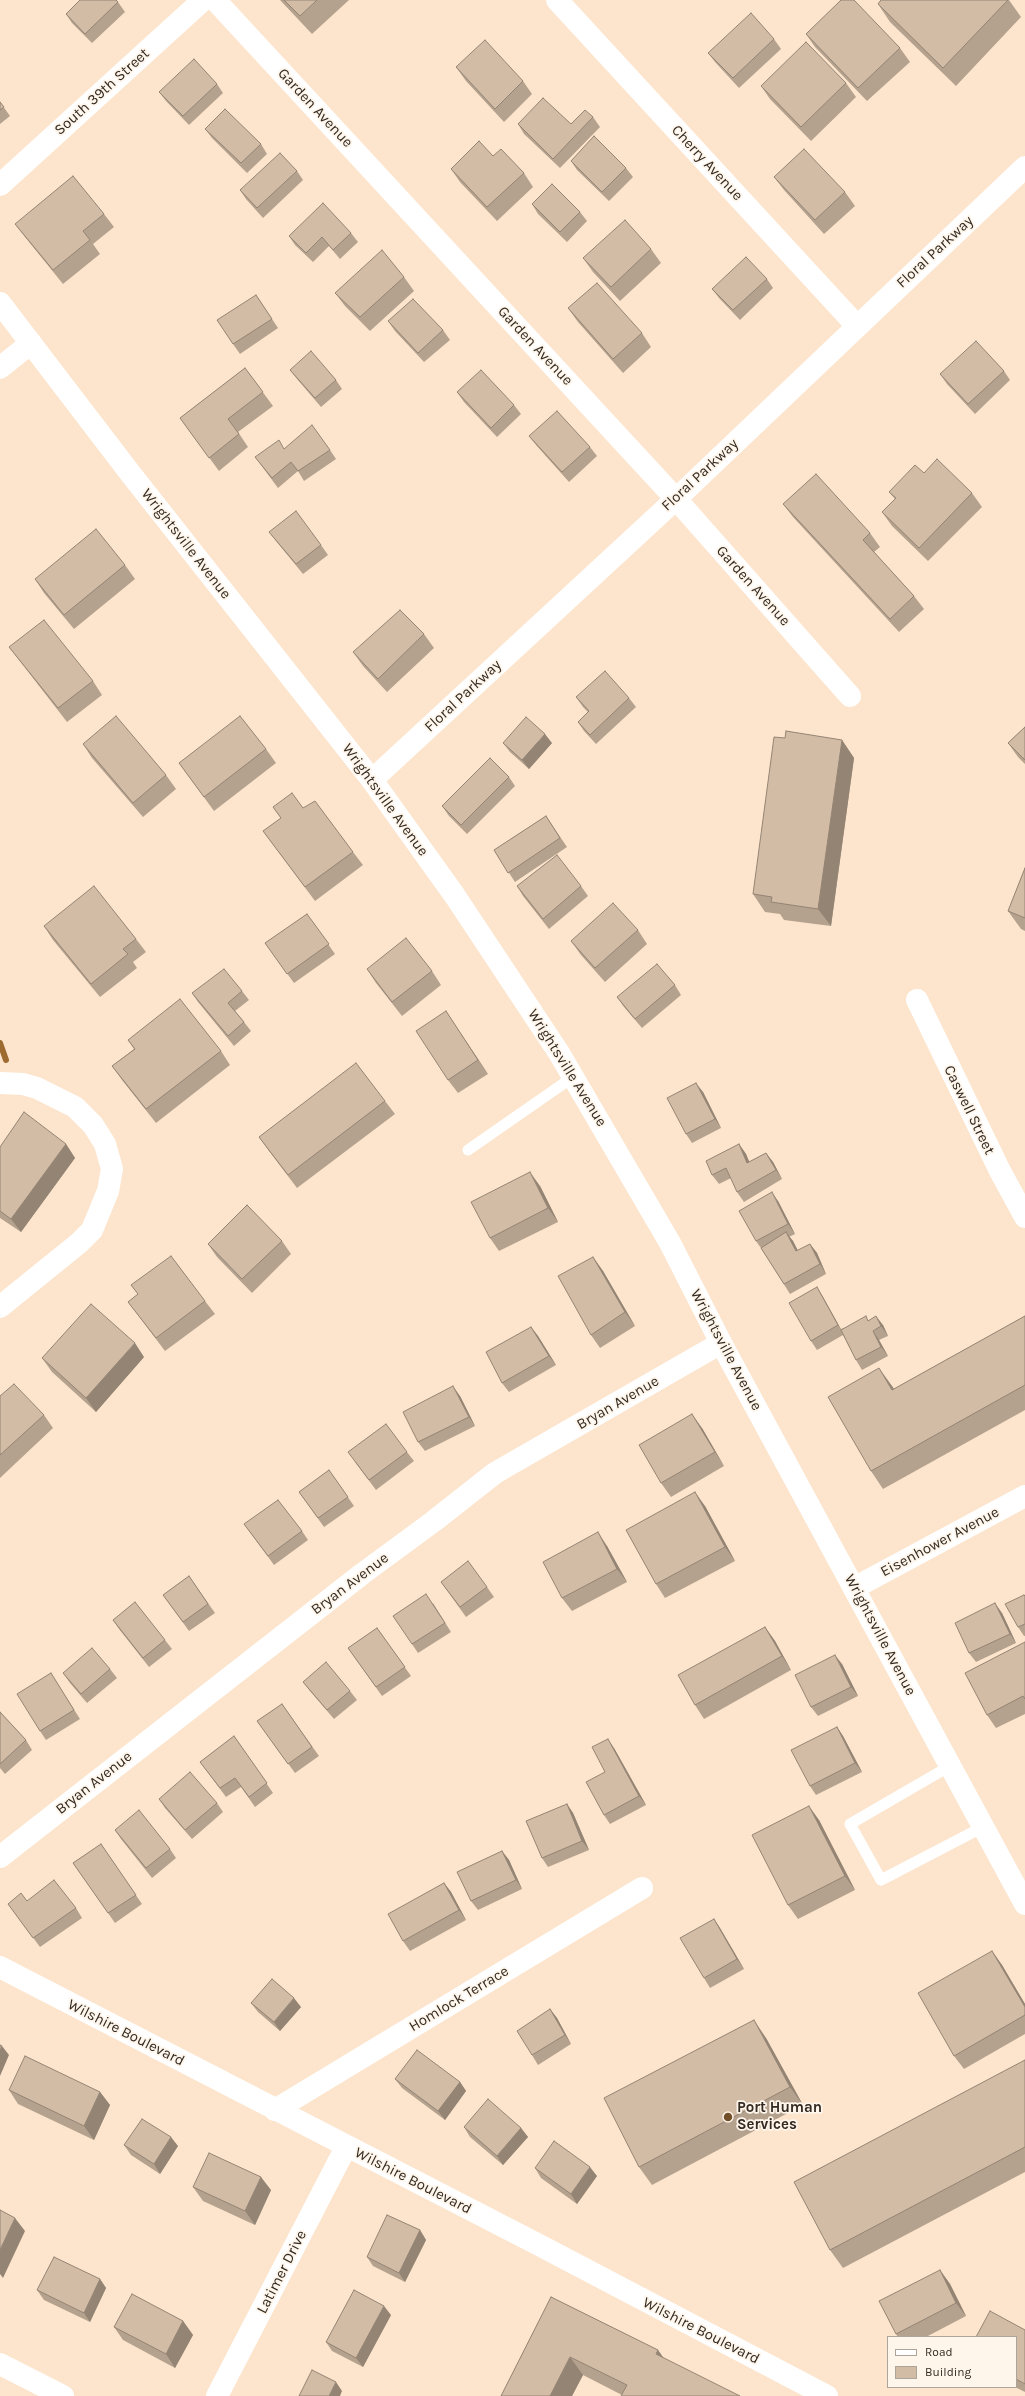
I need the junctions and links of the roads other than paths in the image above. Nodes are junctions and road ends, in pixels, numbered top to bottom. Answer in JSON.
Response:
{"nodes":[{"id":1,"x":203,"y":0,"type":"edge"},
{"id":2,"x":215,"y":0,"type":"edge"},
{"id":3,"x":557,"y":0,"type":"edge"},
{"id":4,"x":1025,"y":167,"type":"edge"},
{"id":5,"x":0,"y":185,"type":"edge"},
{"id":6,"x":0,"y":303,"type":"edge"},
{"id":7,"x":857,"y":326,"type":"junction"},
{"id":8,"x":30,"y":343,"type":"junction"},
{"id":9,"x":0,"y":368,"type":"edge"},
{"id":10,"x":676,"y":499,"type":"junction"},
{"id":11,"x":850,"y":696,"type":"dead end"},
{"id":12,"x":372,"y":780,"type":"junction"},
{"id":13,"x":917,"y":1000,"type":"dead end"},
{"id":14,"x":574,"y":1077,"type":"junction"},
{"id":15,"x":0,"y":1083,"type":"edge"},
{"id":16,"x":468,"y":1150,"type":"dead end"},
{"id":17,"x":1025,"y":1217,"type":"edge"},
{"id":18,"x":0,"y":1306,"type":"edge"},
{"id":19,"x":721,"y":1343,"type":"junction"},
{"id":20,"x":1025,"y":1496,"type":"edge"},
{"id":21,"x":854,"y":1588,"type":"junction"},
{"id":22,"x":950,"y":1766,"type":"junction"},
{"id":23,"x":983,"y":1827,"type":"junction"},
{"id":24,"x":0,"y":1857,"type":"edge"},
{"id":25,"x":642,"y":1888,"type":"dead end"},
{"id":26,"x":1025,"y":1904,"type":"edge"},
{"id":27,"x":0,"y":1967,"type":"edge"},
{"id":28,"x":275,"y":2110,"type":"junction"},
{"id":29,"x":346,"y":2147,"type":"junction"},
{"id":30,"x":0,"y":2364,"type":"edge"},
{"id":31,"x":63,"y":2396,"type":"edge"},
{"id":32,"x":217,"y":2396,"type":"edge"},
{"id":33,"x":827,"y":2396,"type":"edge"}],
"edges":[{"from":1,"to":5,"type":"street","name":"South 39th Street"},
{"from":2,"to":10,"type":"street","name":"Garden Avenue"},
{"from":3,"to":7,"type":"street","name":"Cherry Avenue"},
{"from":4,"to":7,"type":"street","name":"Floral Parkway"},
{"from":6,"to":8,"type":"street","name":"Wrightsville Avenue"},
{"from":7,"to":10,"type":"street","name":"Floral Parkway"},
{"from":8,"to":9,"type":"street"},
{"from":8,"to":12,"type":"street","name":"Wrightsville Avenue"},
{"from":10,"to":11,"type":"street","name":"Garden Avenue"},
{"from":10,"to":12,"type":"street","name":"Floral Parkway"},
{"from":12,"to":14,"type":"street","name":"Wrightsville Avenue"},
{"from":13,"to":17,"type":"street","name":"Caswell Street"},
{"from":14,"to":16,"type":"lane"},
{"from":14,"to":19,"type":"street","name":"Wrightsville Avenue"},
{"from":15,"to":18,"type":"street"},
{"from":19,"to":21,"type":"street","name":"Wrightsville Avenue"},
{"from":19,"to":24,"type":"street","name":"Bryan Avenue"},
{"from":20,"to":21,"type":"street","name":"Eisenhower Avenue"},
{"from":21,"to":22,"type":"street","name":"Wrightsville Avenue"},
{"from":22,"to":23,"type":"street","name":"Wrightsville Avenue"},
{"from":22,"to":23,"type":"lane"},
{"from":23,"to":26,"type":"street","name":"Wrightsville Avenue"},
{"from":25,"to":28,"type":"street","name":"Homlock Terrace"},
{"from":27,"to":28,"type":"street","name":"Wilshire Boulevard"},
{"from":28,"to":29,"type":"street","name":"Wilshire Boulevard"},
{"from":29,"to":32,"type":"street","name":"Latimer Drive"},
{"from":29,"to":33,"type":"street","name":"Wilshire Boulevard"},
{"from":30,"to":31,"type":"street"}]}
